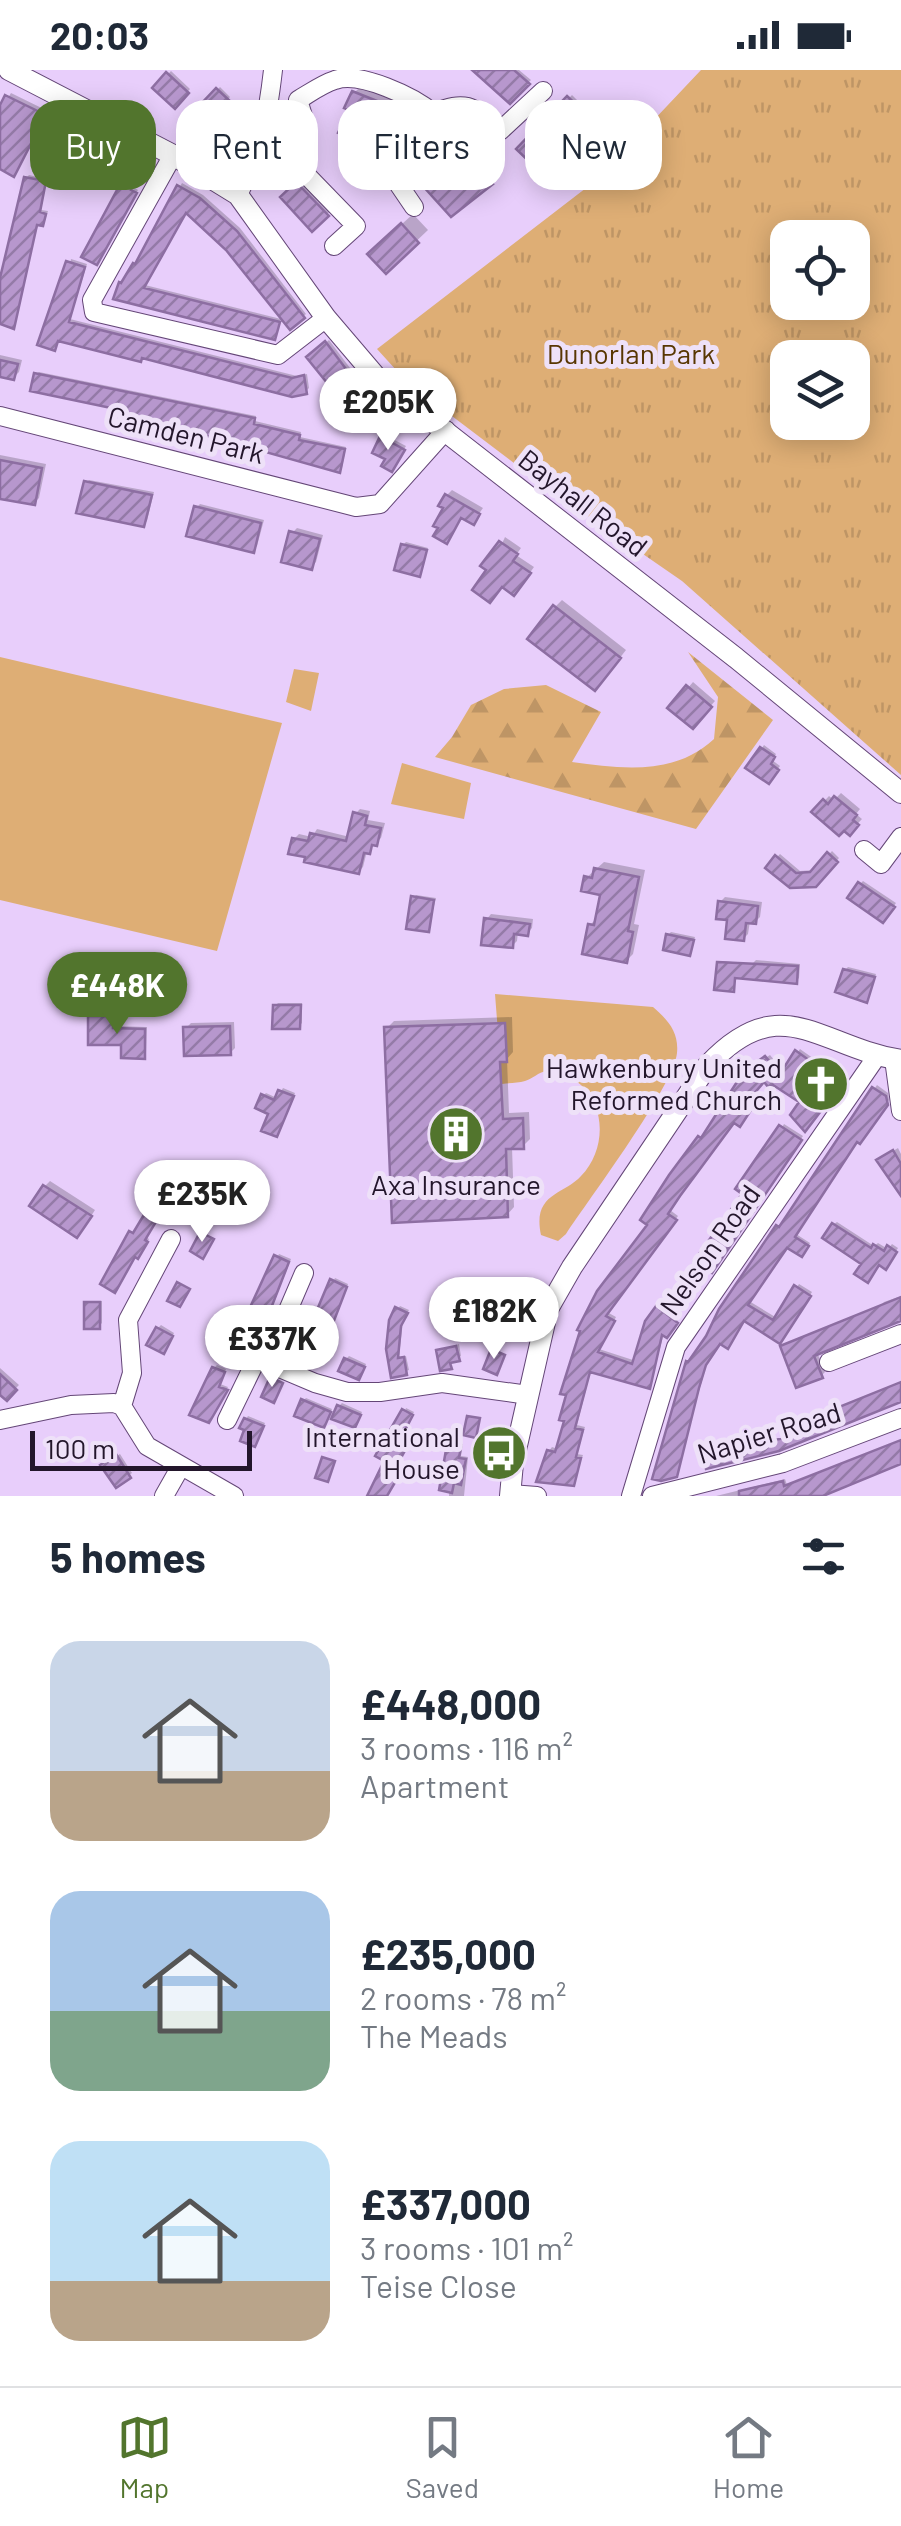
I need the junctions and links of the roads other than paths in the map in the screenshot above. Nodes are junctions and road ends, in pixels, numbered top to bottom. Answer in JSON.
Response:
{"nodes":[{"id":1,"x":10,"y":70,"type":"edge"},
{"id":2,"x":273,"y":70,"type":"edge"},
{"id":3,"x":543,"y":91,"type":"dead end"},
{"id":4,"x":270,"y":92,"type":"junction"},
{"id":5,"x":298,"y":100,"type":"joint"},
{"id":6,"x":416,"y":100,"type":"edge"},
{"id":7,"x":505,"y":126,"type":"edge"},
{"id":8,"x":173,"y":155,"type":"junction"},
{"id":9,"x":318,"y":187,"type":"edge"},
{"id":10,"x":402,"y":190,"type":"edge"},
{"id":11,"x":238,"y":195,"type":"junction"},
{"id":12,"x":414,"y":207,"type":"dead end"},
{"id":13,"x":334,"y":246,"type":"dead end"},
{"id":14,"x":326,"y":318,"type":"junction"},
{"id":15,"x":0,"y":416,"type":"edge"},
{"id":16,"x":446,"y":430,"type":"junction"},
{"id":17,"x":901,"y":793,"type":"edge"},
{"id":18,"x":901,"y":838,"type":"edge"},
{"id":19,"x":864,"y":850,"type":"dead end"},
{"id":20,"x":891,"y":1058,"type":"edge"},
{"id":21,"x":901,"y":1111,"type":"edge"},
{"id":22,"x":171,"y":1239,"type":"dead end"},
{"id":23,"x":162,"y":1258,"type":"junction"},
{"id":24,"x":180,"y":1267,"type":"dead end"},
{"id":25,"x":304,"y":1274,"type":"dead end"},
{"id":26,"x":901,"y":1334,"type":"edge"},
{"id":27,"x":256,"y":1358,"type":"junction"},
{"id":28,"x":829,"y":1362,"type":"dead end"},
{"id":29,"x":528,"y":1395,"type":"junction"},
{"id":30,"x":122,"y":1406,"type":"junction"},
{"id":31,"x":901,"y":1418,"type":"edge"},
{"id":32,"x":0,"y":1420,"type":"edge"},
{"id":33,"x":228,"y":1420,"type":"dead end"},
{"id":34,"x":182,"y":1466,"type":"junction"},
{"id":35,"x":510,"y":1495,"type":"edge"},
{"id":36,"x":164,"y":1496,"type":"edge"},
{"id":37,"x":234,"y":1496,"type":"edge"},
{"id":38,"x":537,"y":1496,"type":"edge"},
{"id":39,"x":631,"y":1496,"type":"edge"},
{"id":40,"x":652,"y":1496,"type":"edge"}],
"edges":[{"from":1,"to":8,"type":"street","name":"Bayhall Road"},
{"from":2,"to":4,"type":"street"},
{"from":3,"to":7,"type":"street"},
{"from":4,"to":5,"type":"street"},
{"from":4,"to":11,"type":"street"},
{"from":5,"to":6,"type":"street"},
{"from":8,"to":11,"type":"street","name":"Bayhall Road"},
{"from":8,"to":14,"type":"street"},
{"from":9,"to":13,"type":"street"},
{"from":10,"to":12,"type":"street"},
{"from":11,"to":14,"type":"street","name":"Bayhall Road"},
{"from":14,"to":16,"type":"street","name":"Bayhall Road"},
{"from":15,"to":16,"type":"street","name":"Camden Park"},
{"from":16,"to":17,"type":"street","name":"Bayhall Road"},
{"from":18,"to":19,"type":"street"},
{"from":20,"to":21,"type":"street"},
{"from":20,"to":29,"type":"street"},
{"from":20,"to":39,"type":"street","name":"Nelson Road"},
{"from":22,"to":23,"type":"street"},
{"from":23,"to":24,"type":"street"},
{"from":23,"to":30,"type":"street"},
{"from":25,"to":27,"type":"street"},
{"from":26,"to":28,"type":"street"},
{"from":27,"to":29,"type":"street"},
{"from":27,"to":33,"type":"street"},
{"from":29,"to":35,"type":"street"},
{"from":30,"to":32,"type":"street"},
{"from":30,"to":34,"type":"street"},
{"from":31,"to":40,"type":"street","name":"Napier Road"},
{"from":34,"to":36,"type":"street"},
{"from":34,"to":37,"type":"street"},
{"from":35,"to":38,"type":"street"}]}
